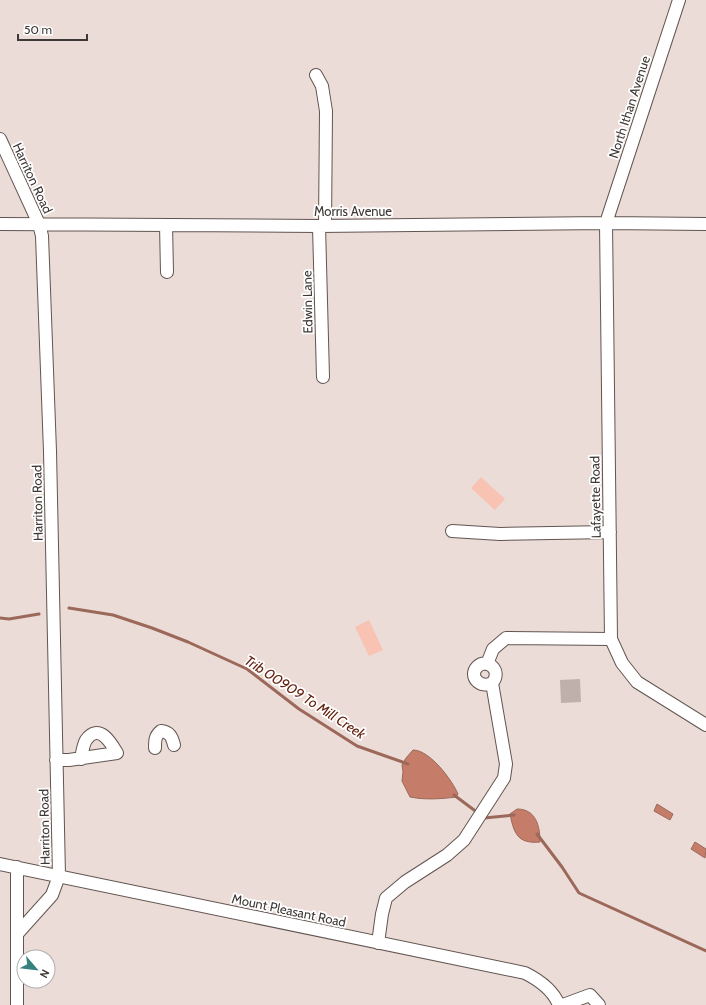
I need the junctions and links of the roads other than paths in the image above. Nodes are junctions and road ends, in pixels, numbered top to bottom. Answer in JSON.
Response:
{"nodes":[{"id":1,"x":679,"y":0,"type":"edge"},
{"id":2,"x":316,"y":75,"type":"dead end"},
{"id":3,"x":0,"y":139,"type":"edge"},
{"id":4,"x":606,"y":223,"type":"junction"},
{"id":5,"x":0,"y":224,"type":"edge"},
{"id":6,"x":39,"y":224,"type":"junction"},
{"id":7,"x":706,"y":224,"type":"edge"},
{"id":8,"x":166,"y":225,"type":"junction"},
{"id":9,"x":322,"y":226,"type":"junction"},
{"id":10,"x":167,"y":272,"type":"dead end"},
{"id":11,"x":323,"y":377,"type":"dead end"},
{"id":12,"x":452,"y":531,"type":"dead end"},
{"id":13,"x":610,"y":532,"type":"junction"},
{"id":14,"x":611,"y":639,"type":"junction"},
{"id":15,"x":487,"y":664,"type":"junction"},
{"id":16,"x":492,"y":683,"type":"junction"},
{"id":17,"x":706,"y":725,"type":"edge"},
{"id":18,"x":174,"y":745,"type":"dead end"},
{"id":19,"x":155,"y":748,"type":"dead end"},
{"id":20,"x":81,"y":759,"type":"dead end"},
{"id":21,"x":56,"y":760,"type":"junction"},
{"id":22,"x":0,"y":864,"type":"edge"},
{"id":23,"x":17,"y":867,"type":"junction"},
{"id":24,"x":60,"y":876,"type":"junction"},
{"id":25,"x":17,"y":934,"type":"junction"},
{"id":26,"x":378,"y":943,"type":"junction"},
{"id":27,"x":17,"y":1005,"type":"edge"},
{"id":28,"x":558,"y":1005,"type":"edge"},
{"id":29,"x":563,"y":1005,"type":"edge"},
{"id":30,"x":599,"y":1005,"type":"edge"}],
"edges":[{"from":1,"to":4,"type":"street","name":"North Ithan Avenue"},
{"from":2,"to":9,"type":"street","name":"Edwin Lane"},
{"from":3,"to":6,"type":"street","name":"Harriton Road"},
{"from":4,"to":7,"type":"street","name":"Morris Avenue"},
{"from":4,"to":9,"type":"street","name":"Morris Avenue"},
{"from":4,"to":13,"type":"street","name":"Lafayette Road"},
{"from":5,"to":6,"type":"street","name":"Morris Avenue"},
{"from":6,"to":8,"type":"street","name":"Morris Avenue"},
{"from":6,"to":21,"type":"street","name":"Harriton Road"},
{"from":8,"to":9,"type":"street","name":"Morris Avenue"},
{"from":8,"to":10,"type":"street"},
{"from":9,"to":11,"type":"street","name":"Edwin Lane"},
{"from":12,"to":13,"type":"street"},
{"from":13,"to":14,"type":"street","name":"Lafayette Road"},
{"from":14,"to":15,"type":"street"},
{"from":14,"to":17,"type":"street","name":"Lafayette Road"},
{"from":15,"to":16,"type":"street"},
{"from":15,"to":16,"type":"street"},
{"from":16,"to":26,"type":"street"},
{"from":18,"to":19,"type":"street"},
{"from":20,"to":21,"type":"street"},
{"from":21,"to":24,"type":"street","name":"Harriton Road"},
{"from":22,"to":23,"type":"street","name":"Mount Pleasant Road"},
{"from":23,"to":24,"type":"street","name":"Mount Pleasant Road"},
{"from":23,"to":25,"type":"street"},
{"from":24,"to":25,"type":"street"},
{"from":24,"to":26,"type":"street","name":"Mount Pleasant Road"},
{"from":25,"to":27,"type":"street"},
{"from":26,"to":28,"type":"street","name":"Mount Pleasant Road"},
{"from":29,"to":30,"type":"street"}]}
